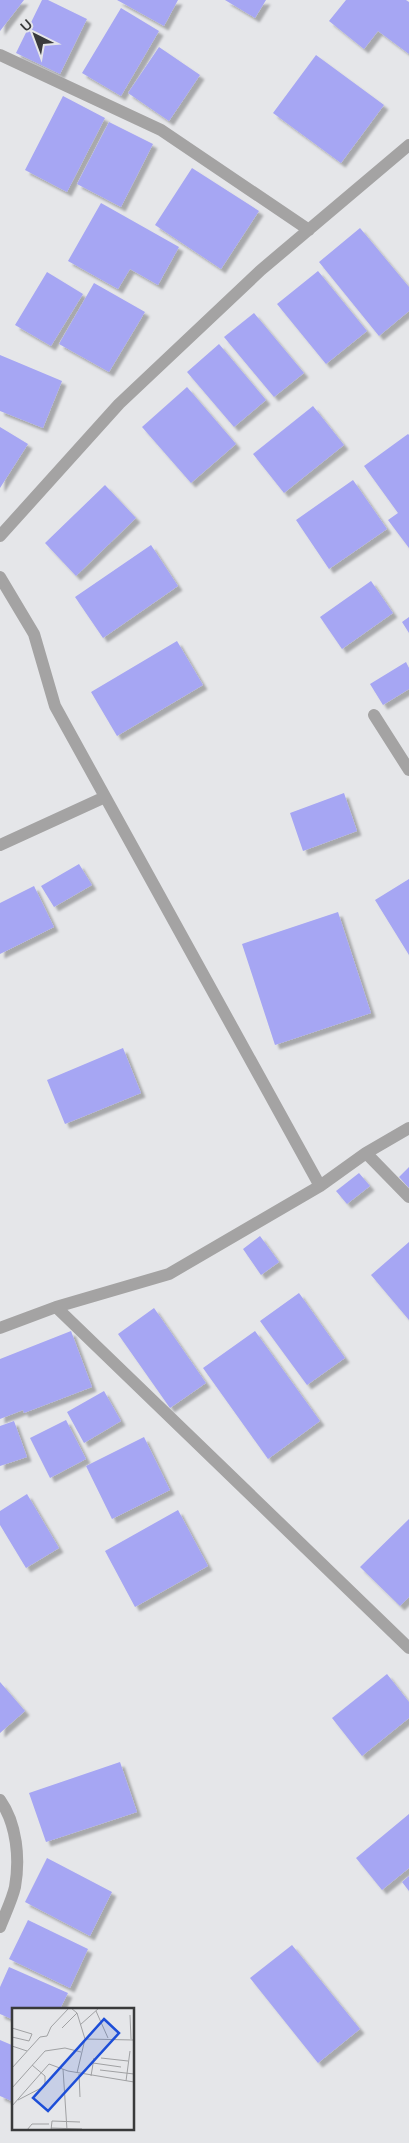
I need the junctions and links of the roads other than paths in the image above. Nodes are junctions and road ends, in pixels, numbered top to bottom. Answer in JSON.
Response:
{"nodes":[{"id":1,"x":0,"y":55,"type":"edge"},
{"id":2,"x":409,"y":145,"type":"edge"},
{"id":3,"x":309,"y":230,"type":"junction"},
{"id":4,"x":0,"y":536,"type":"edge"},
{"id":5,"x":0,"y":576,"type":"edge"},
{"id":6,"x":374,"y":715,"type":"dead end"},
{"id":7,"x":409,"y":770,"type":"edge"},
{"id":8,"x":105,"y":798,"type":"junction"},
{"id":9,"x":0,"y":845,"type":"edge"},
{"id":10,"x":409,"y":1128,"type":"edge"},
{"id":11,"x":366,"y":1153,"type":"junction"},
{"id":12,"x":320,"y":1186,"type":"junction"},
{"id":13,"x":409,"y":1198,"type":"edge"},
{"id":14,"x":56,"y":1307,"type":"junction"},
{"id":15,"x":0,"y":1328,"type":"edge"},
{"id":16,"x":409,"y":1648,"type":"edge"},
{"id":17,"x":0,"y":1800,"type":"edge"},
{"id":18,"x":0,"y":1927,"type":"edge"}],
"edges":[{"from":1,"to":3,"type":"street"},
{"from":2,"to":3,"type":"street"},
{"from":3,"to":4,"type":"street"},
{"from":5,"to":8,"type":"street"},
{"from":6,"to":7,"type":"street"},
{"from":8,"to":9,"type":"street"},
{"from":8,"to":12,"type":"street"},
{"from":10,"to":11,"type":"street"},
{"from":11,"to":12,"type":"street"},
{"from":11,"to":13,"type":"street"},
{"from":12,"to":14,"type":"street"},
{"from":14,"to":15,"type":"street"},
{"from":14,"to":16,"type":"street"},
{"from":17,"to":18,"type":"street"}]}
